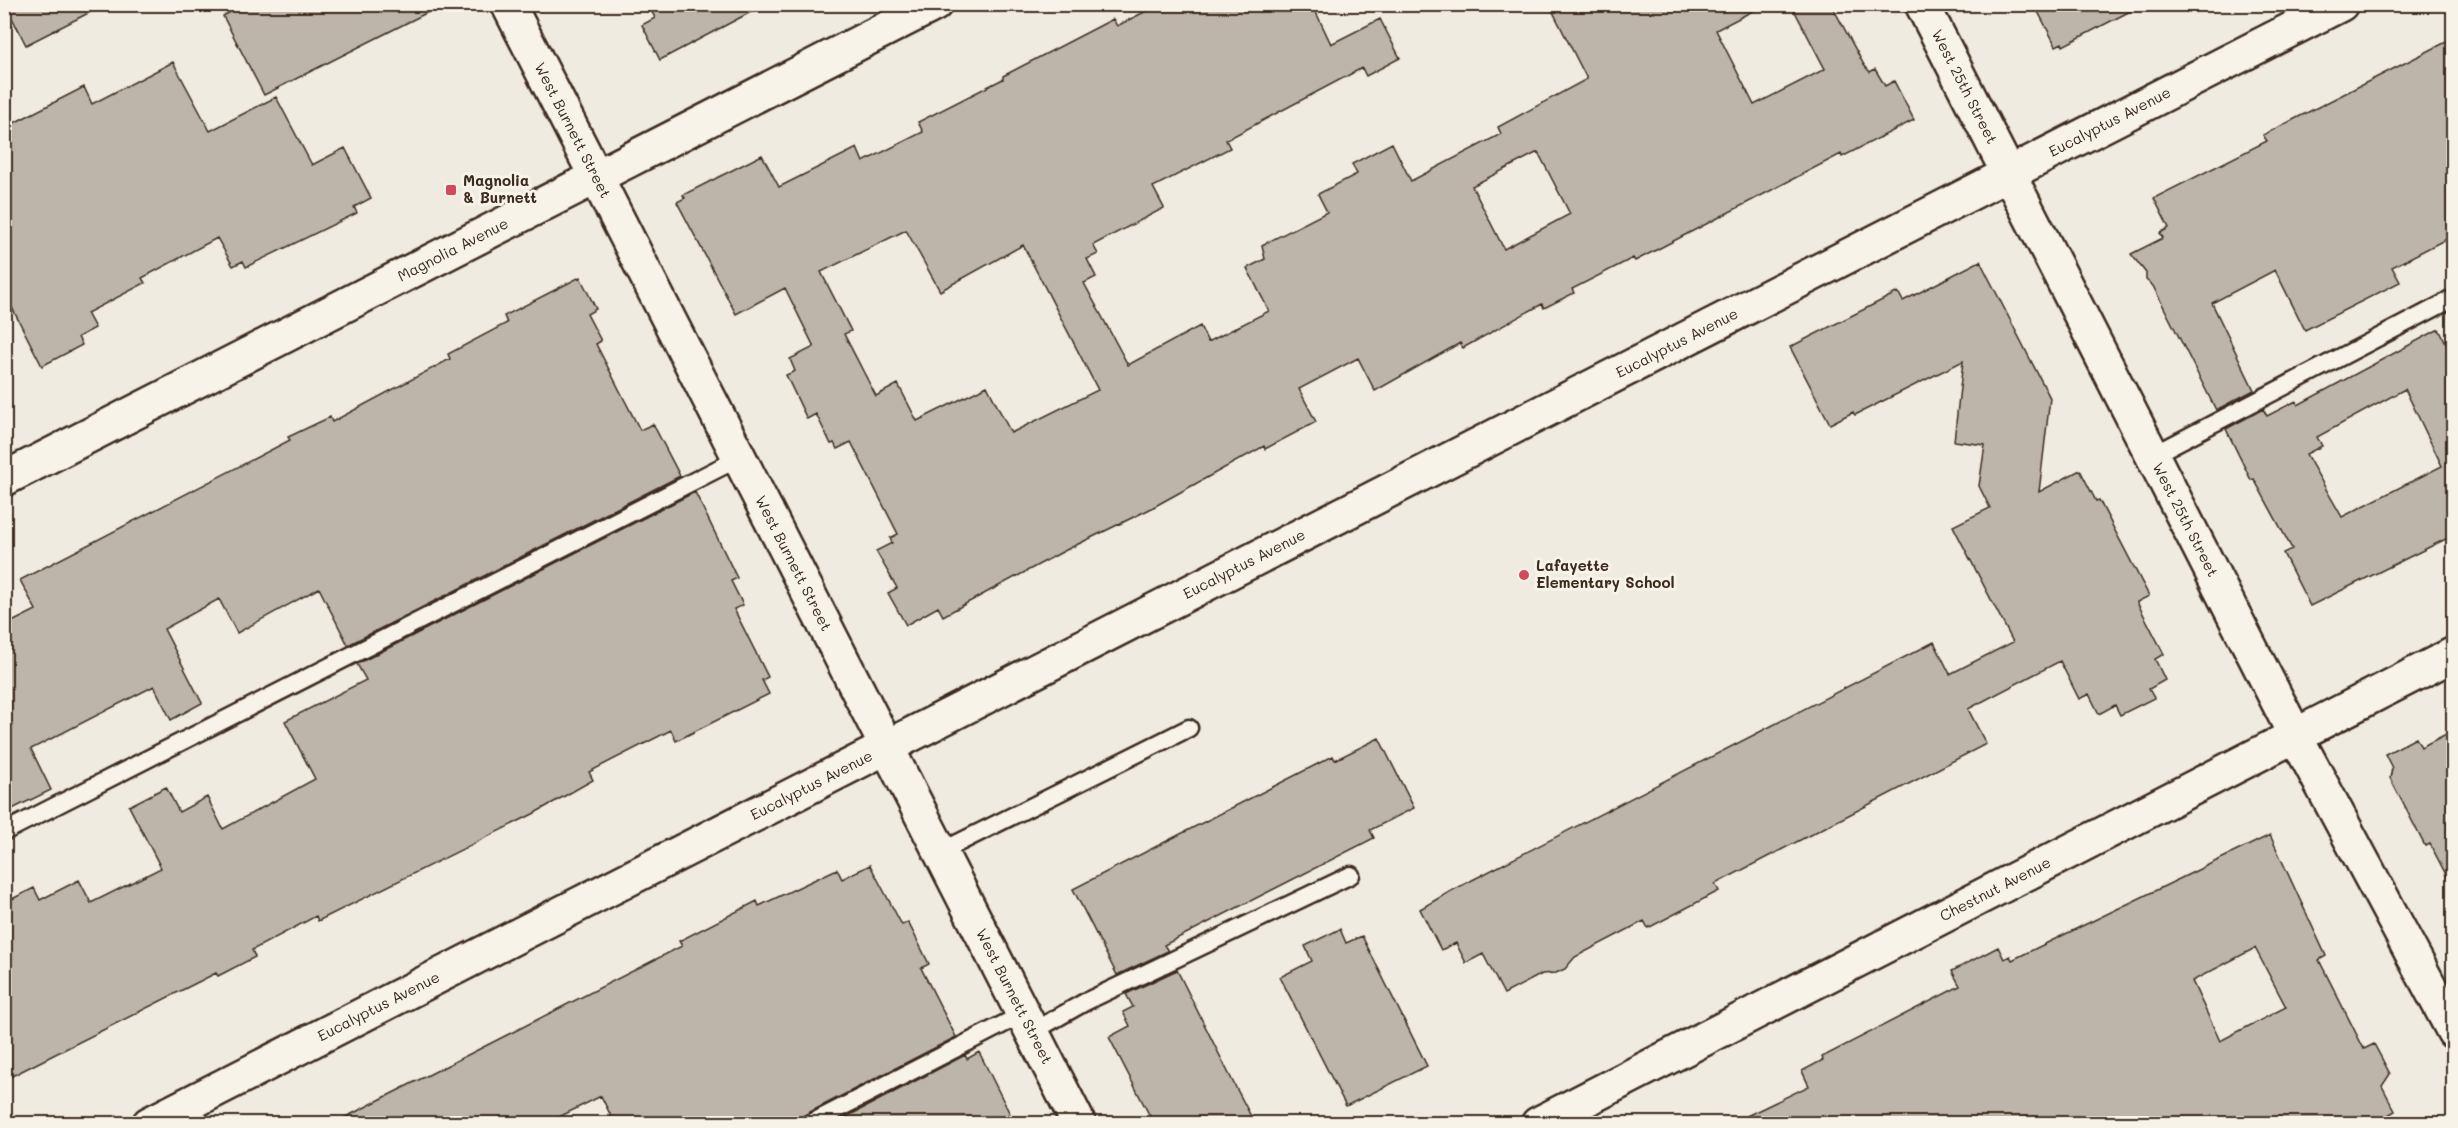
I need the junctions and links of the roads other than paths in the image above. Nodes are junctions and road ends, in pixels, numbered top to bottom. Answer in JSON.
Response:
{"nodes":[{"id":1,"x":508,"y":4,"type":"edge"},
{"id":2,"x":934,"y":4,"type":"edge"},
{"id":3,"x":1922,"y":4,"type":"edge"},
{"id":4,"x":2341,"y":4,"type":"edge"},
{"id":5,"x":2009,"y":173,"type":"junction"},
{"id":6,"x":597,"y":177,"type":"junction"},
{"id":7,"x":2454,"y":298,"type":"edge"},
{"id":8,"x":2153,"y":455,"type":"junction"},
{"id":9,"x":740,"y":458,"type":"junction"},
{"id":10,"x":4,"y":479,"type":"edge"},
{"id":11,"x":2454,"y":654,"type":"edge"},
{"id":12,"x":1189,"y":728,"type":"dead end"},
{"id":13,"x":2295,"y":735,"type":"junction"},
{"id":14,"x":887,"y":747,"type":"junction"},
{"id":15,"x":4,"y":832,"type":"edge"},
{"id":16,"x":940,"y":852,"type":"junction"},
{"id":17,"x":1351,"y":875,"type":"dead end"},
{"id":18,"x":1028,"y":1023,"type":"junction"},
{"id":19,"x":2454,"y":1032,"type":"edge"},
{"id":20,"x":149,"y":1124,"type":"edge"},
{"id":21,"x":809,"y":1124,"type":"edge"},
{"id":22,"x":1079,"y":1124,"type":"edge"},
{"id":23,"x":1538,"y":1124,"type":"edge"}],
"edges":[{"from":1,"to":6,"type":"street","name":"West Burnett Street"},
{"from":2,"to":6,"type":"street","name":"Magnolia Avenue"},
{"from":3,"to":5,"type":"street","name":"West 25th Street"},
{"from":4,"to":5,"type":"street","name":"Eucalyptus Avenue"},
{"from":5,"to":8,"type":"street","name":"West 25th Street"},
{"from":5,"to":14,"type":"street","name":"Eucalyptus Avenue"},
{"from":6,"to":9,"type":"street","name":"West Burnett Street"},
{"from":6,"to":10,"type":"street","name":"Magnolia Avenue"},
{"from":7,"to":8,"type":"lane"},
{"from":8,"to":13,"type":"street","name":"West 25th Street"},
{"from":9,"to":14,"type":"street","name":"West Burnett Street"},
{"from":9,"to":15,"type":"lane"},
{"from":11,"to":13,"type":"street","name":"Chestnut Avenue"},
{"from":12,"to":16,"type":"lane"},
{"from":13,"to":19,"type":"street","name":"West 25th Street"},
{"from":13,"to":23,"type":"street","name":"Chestnut Avenue"},
{"from":14,"to":16,"type":"street","name":"West Burnett Street"},
{"from":14,"to":20,"type":"street","name":"Eucalyptus Avenue"},
{"from":16,"to":18,"type":"street","name":"West Burnett Street"},
{"from":17,"to":18,"type":"lane"},
{"from":18,"to":21,"type":"lane"},
{"from":18,"to":22,"type":"street","name":"West Burnett Street"}]}
